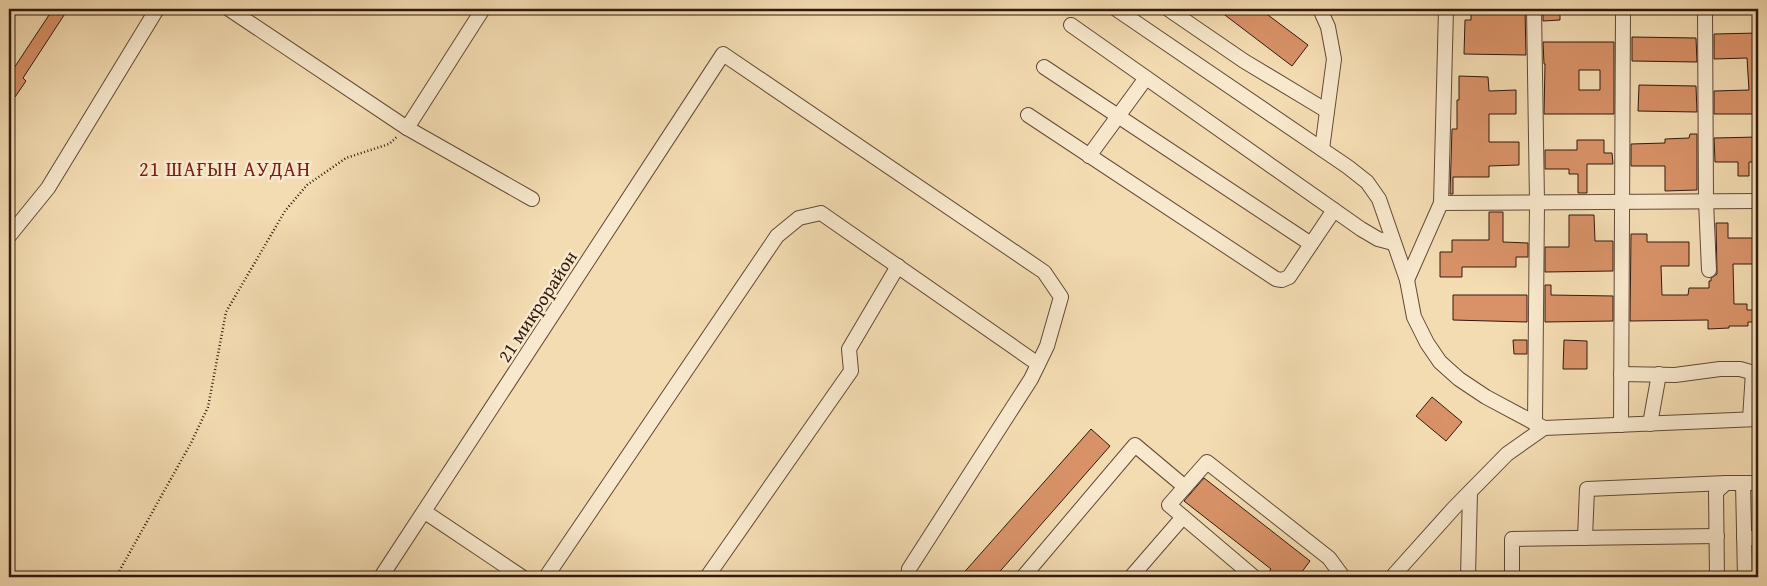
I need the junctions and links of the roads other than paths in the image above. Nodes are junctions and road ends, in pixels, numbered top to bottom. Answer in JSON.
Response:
{"nodes":[{"id":1,"x":157,"y":9,"type":"edge"},
{"id":2,"x":229,"y":9,"type":"edge"},
{"id":3,"x":483,"y":9,"type":"edge"},
{"id":4,"x":1116,"y":9,"type":"edge"},
{"id":5,"x":1168,"y":9,"type":"edge"},
{"id":6,"x":1320,"y":9,"type":"edge"},
{"id":7,"x":1446,"y":9,"type":"edge"},
{"id":8,"x":1534,"y":9,"type":"edge"},
{"id":9,"x":1623,"y":9,"type":"edge"},
{"id":10,"x":1706,"y":9,"type":"edge"},
{"id":11,"x":1071,"y":25,"type":"dead end"},
{"id":12,"x":1044,"y":67,"type":"dead end"},
{"id":13,"x":1146,"y":78,"type":"junction"},
{"id":14,"x":1327,"y":111,"type":"junction"},
{"id":15,"x":1028,"y":115,"type":"dead end"},
{"id":16,"x":1118,"y":116,"type":"junction"},
{"id":17,"x":407,"y":128,"type":"junction"},
{"id":18,"x":1322,"y":149,"type":"junction"},
{"id":19,"x":1090,"y":156,"type":"junction"},
{"id":20,"x":532,"y":199,"type":"dead end"},
{"id":21,"x":1758,"y":201,"type":"edge"},
{"id":22,"x":1536,"y":202,"type":"junction"},
{"id":23,"x":1622,"y":202,"type":"junction"},
{"id":24,"x":1706,"y":202,"type":"junction"},
{"id":25,"x":1441,"y":203,"type":"junction"},
{"id":26,"x":1334,"y":210,"type":"junction"},
{"id":27,"x":9,"y":236,"type":"edge"},
{"id":28,"x":1311,"y":244,"type":"junction"},
{"id":29,"x":1393,"y":244,"type":"junction"},
{"id":30,"x":898,"y":266,"type":"junction"},
{"id":31,"x":1708,"y":270,"type":"dead end"},
{"id":32,"x":1407,"y":280,"type":"junction"},
{"id":33,"x":1038,"y":364,"type":"junction"},
{"id":34,"x":1756,"y":373,"type":"edge"},
{"id":35,"x":1621,"y":374,"type":"junction"},
{"id":36,"x":1659,"y":374,"type":"junction"},
{"id":37,"x":1754,"y":419,"type":"edge"},
{"id":38,"x":1650,"y":424,"type":"junction"},
{"id":39,"x":1621,"y":425,"type":"junction"},
{"id":40,"x":1540,"y":426,"type":"junction"},
{"id":41,"x":1726,"y":483,"type":"junction"},
{"id":42,"x":1758,"y":483,"type":"edge"},
{"id":43,"x":1743,"y":484,"type":"junction"},
{"id":44,"x":1185,"y":487,"type":"junction"},
{"id":45,"x":1470,"y":492,"type":"junction"},
{"id":46,"x":426,"y":512,"type":"junction"},
{"id":47,"x":1183,"y":517,"type":"junction"},
{"id":48,"x":1717,"y":536,"type":"junction"},
{"id":49,"x":1585,"y":538,"type":"junction"},
{"id":50,"x":1744,"y":538,"type":"junction"},
{"id":51,"x":1758,"y":538,"type":"edge"},
{"id":52,"x":382,"y":577,"type":"edge"},
{"id":53,"x":522,"y":577,"type":"edge"},
{"id":54,"x":546,"y":577,"type":"edge"},
{"id":55,"x":707,"y":577,"type":"edge"},
{"id":56,"x":908,"y":577,"type":"edge"},
{"id":57,"x":1022,"y":577,"type":"edge"},
{"id":58,"x":1131,"y":577,"type":"edge"},
{"id":59,"x":1254,"y":577,"type":"edge"},
{"id":60,"x":1343,"y":577,"type":"edge"},
{"id":61,"x":1392,"y":577,"type":"edge"},
{"id":62,"x":1468,"y":577,"type":"edge"},
{"id":63,"x":1512,"y":577,"type":"edge"},
{"id":64,"x":1717,"y":577,"type":"edge"},
{"id":65,"x":1744,"y":577,"type":"edge"}],
"edges":[{"from":1,"to":27,"type":"street"},
{"from":2,"to":17,"type":"street"},
{"from":3,"to":17,"type":"street"},
{"from":4,"to":18,"type":"street"},
{"from":5,"to":14,"type":"street"},
{"from":6,"to":14,"type":"street"},
{"from":7,"to":25,"type":"street"},
{"from":8,"to":22,"type":"street"},
{"from":9,"to":23,"type":"street"},
{"from":10,"to":24,"type":"street"},
{"from":11,"to":13,"type":"street"},
{"from":12,"to":16,"type":"street"},
{"from":13,"to":16,"type":"street"},
{"from":13,"to":26,"type":"street"},
{"from":14,"to":18,"type":"street"},
{"from":15,"to":19,"type":"street"},
{"from":16,"to":19,"type":"street"},
{"from":16,"to":28,"type":"street"},
{"from":17,"to":20,"type":"street"},
{"from":18,"to":29,"type":"street"},
{"from":19,"to":28,"type":"street"},
{"from":21,"to":24,"type":"street"},
{"from":22,"to":23,"type":"street"},
{"from":22,"to":25,"type":"street"},
{"from":22,"to":40,"type":"street"},
{"from":23,"to":24,"type":"street"},
{"from":23,"to":35,"type":"street"},
{"from":24,"to":31,"type":"street"},
{"from":25,"to":32,"type":"street"},
{"from":26,"to":28,"type":"street"},
{"from":26,"to":29,"type":"street"},
{"from":29,"to":32,"type":"street"},
{"from":30,"to":33,"type":"street"},
{"from":30,"to":54,"type":"street"},
{"from":30,"to":55,"type":"street"},
{"from":32,"to":40,"type":"street"},
{"from":33,"to":46,"type":"street","name":"21 микрорайон"},
{"from":33,"to":56,"type":"street"},
{"from":34,"to":36,"type":"street"},
{"from":34,"to":37,"type":"street"},
{"from":35,"to":36,"type":"street"},
{"from":35,"to":39,"type":"street"},
{"from":36,"to":38,"type":"street"},
{"from":37,"to":38,"type":"street"},
{"from":38,"to":39,"type":"street"},
{"from":39,"to":40,"type":"street"},
{"from":40,"to":45,"type":"street"},
{"from":41,"to":43,"type":"street"},
{"from":41,"to":48,"type":"street"},
{"from":41,"to":49,"type":"street"},
{"from":42,"to":43,"type":"street"},
{"from":43,"to":50,"type":"street"},
{"from":44,"to":47,"type":"street"},
{"from":44,"to":57,"type":"street"},
{"from":44,"to":60,"type":"street"},
{"from":45,"to":61,"type":"street"},
{"from":45,"to":62,"type":"street"},
{"from":46,"to":52,"type":"street","name":"21 микрорайон"},
{"from":46,"to":53,"type":"street"},
{"from":47,"to":58,"type":"street"},
{"from":47,"to":59,"type":"street"},
{"from":48,"to":49,"type":"street"},
{"from":48,"to":64,"type":"street"},
{"from":49,"to":63,"type":"street"},
{"from":50,"to":51,"type":"street"},
{"from":50,"to":65,"type":"street"}]}
